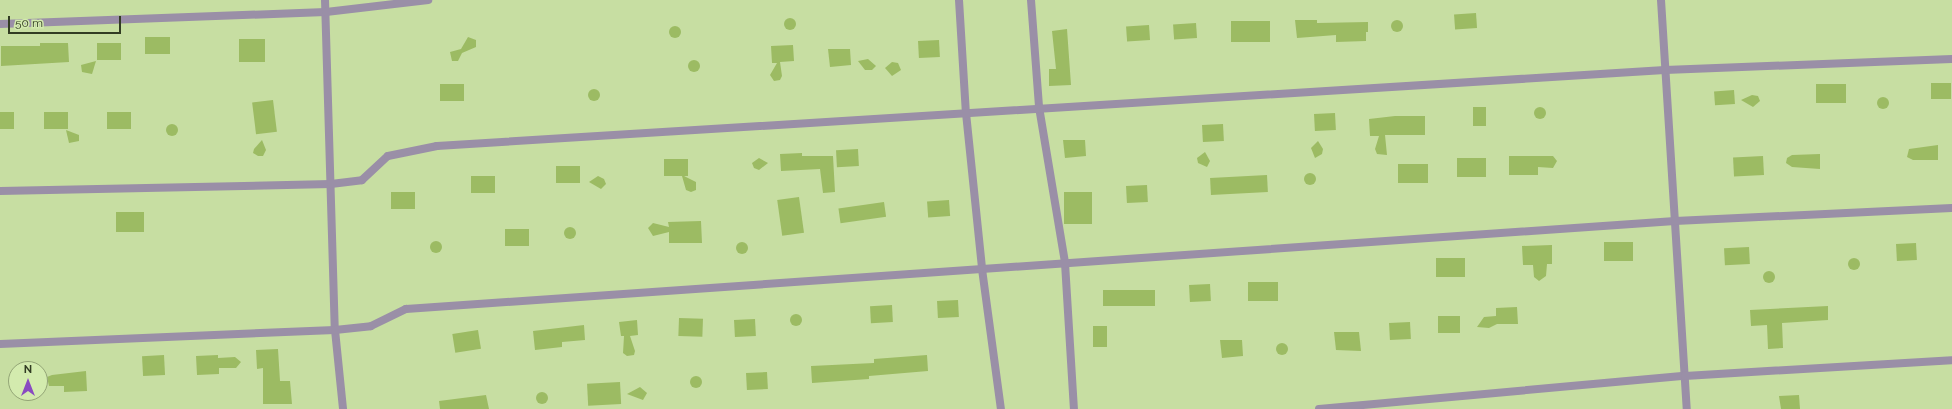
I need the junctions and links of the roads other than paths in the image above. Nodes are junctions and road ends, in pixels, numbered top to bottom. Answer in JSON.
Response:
{"nodes":[{"id":1,"x":325,"y":0,"type":"edge"},
{"id":2,"x":428,"y":0,"type":"edge"},
{"id":3,"x":959,"y":0,"type":"edge"},
{"id":4,"x":1031,"y":0,"type":"edge"},
{"id":5,"x":1661,"y":0,"type":"edge"},
{"id":6,"x":326,"y":12,"type":"junction"},
{"id":7,"x":0,"y":24,"type":"edge"},
{"id":8,"x":1952,"y":59,"type":"edge"},
{"id":9,"x":1665,"y":70,"type":"junction"},
{"id":10,"x":1039,"y":107,"type":"junction"},
{"id":11,"x":966,"y":113,"type":"junction"},
{"id":12,"x":331,"y":184,"type":"junction"},
{"id":13,"x":0,"y":191,"type":"edge"},
{"id":14,"x":1952,"y":208,"type":"edge"},
{"id":15,"x":1675,"y":221,"type":"junction"},
{"id":16,"x":1065,"y":263,"type":"junction"},
{"id":17,"x":982,"y":269,"type":"junction"},
{"id":18,"x":335,"y":330,"type":"junction"},
{"id":19,"x":0,"y":344,"type":"edge"},
{"id":20,"x":1952,"y":360,"type":"edge"},
{"id":21,"x":1685,"y":376,"type":"junction"},
{"id":22,"x":343,"y":409,"type":"edge"},
{"id":23,"x":1002,"y":409,"type":"edge"},
{"id":24,"x":1074,"y":409,"type":"edge"},
{"id":25,"x":1318,"y":409,"type":"edge"},
{"id":26,"x":1687,"y":409,"type":"edge"}],
"edges":[{"from":1,"to":6,"type":"street"},
{"from":2,"to":6,"type":"street"},
{"from":3,"to":11,"type":"street"},
{"from":4,"to":10,"type":"street"},
{"from":5,"to":9,"type":"street"},
{"from":6,"to":7,"type":"street"},
{"from":6,"to":12,"type":"street"},
{"from":8,"to":9,"type":"street"},
{"from":9,"to":10,"type":"street"},
{"from":9,"to":15,"type":"street"},
{"from":10,"to":11,"type":"street"},
{"from":10,"to":16,"type":"street"},
{"from":11,"to":12,"type":"street"},
{"from":11,"to":17,"type":"street"},
{"from":12,"to":13,"type":"street"},
{"from":12,"to":18,"type":"street"},
{"from":14,"to":15,"type":"street"},
{"from":15,"to":16,"type":"street"},
{"from":15,"to":21,"type":"street"},
{"from":16,"to":17,"type":"street"},
{"from":16,"to":24,"type":"street"},
{"from":17,"to":18,"type":"street"},
{"from":17,"to":23,"type":"street"},
{"from":18,"to":19,"type":"street"},
{"from":18,"to":22,"type":"street"},
{"from":20,"to":21,"type":"street"},
{"from":21,"to":25,"type":"street"},
{"from":21,"to":26,"type":"street"}]}
